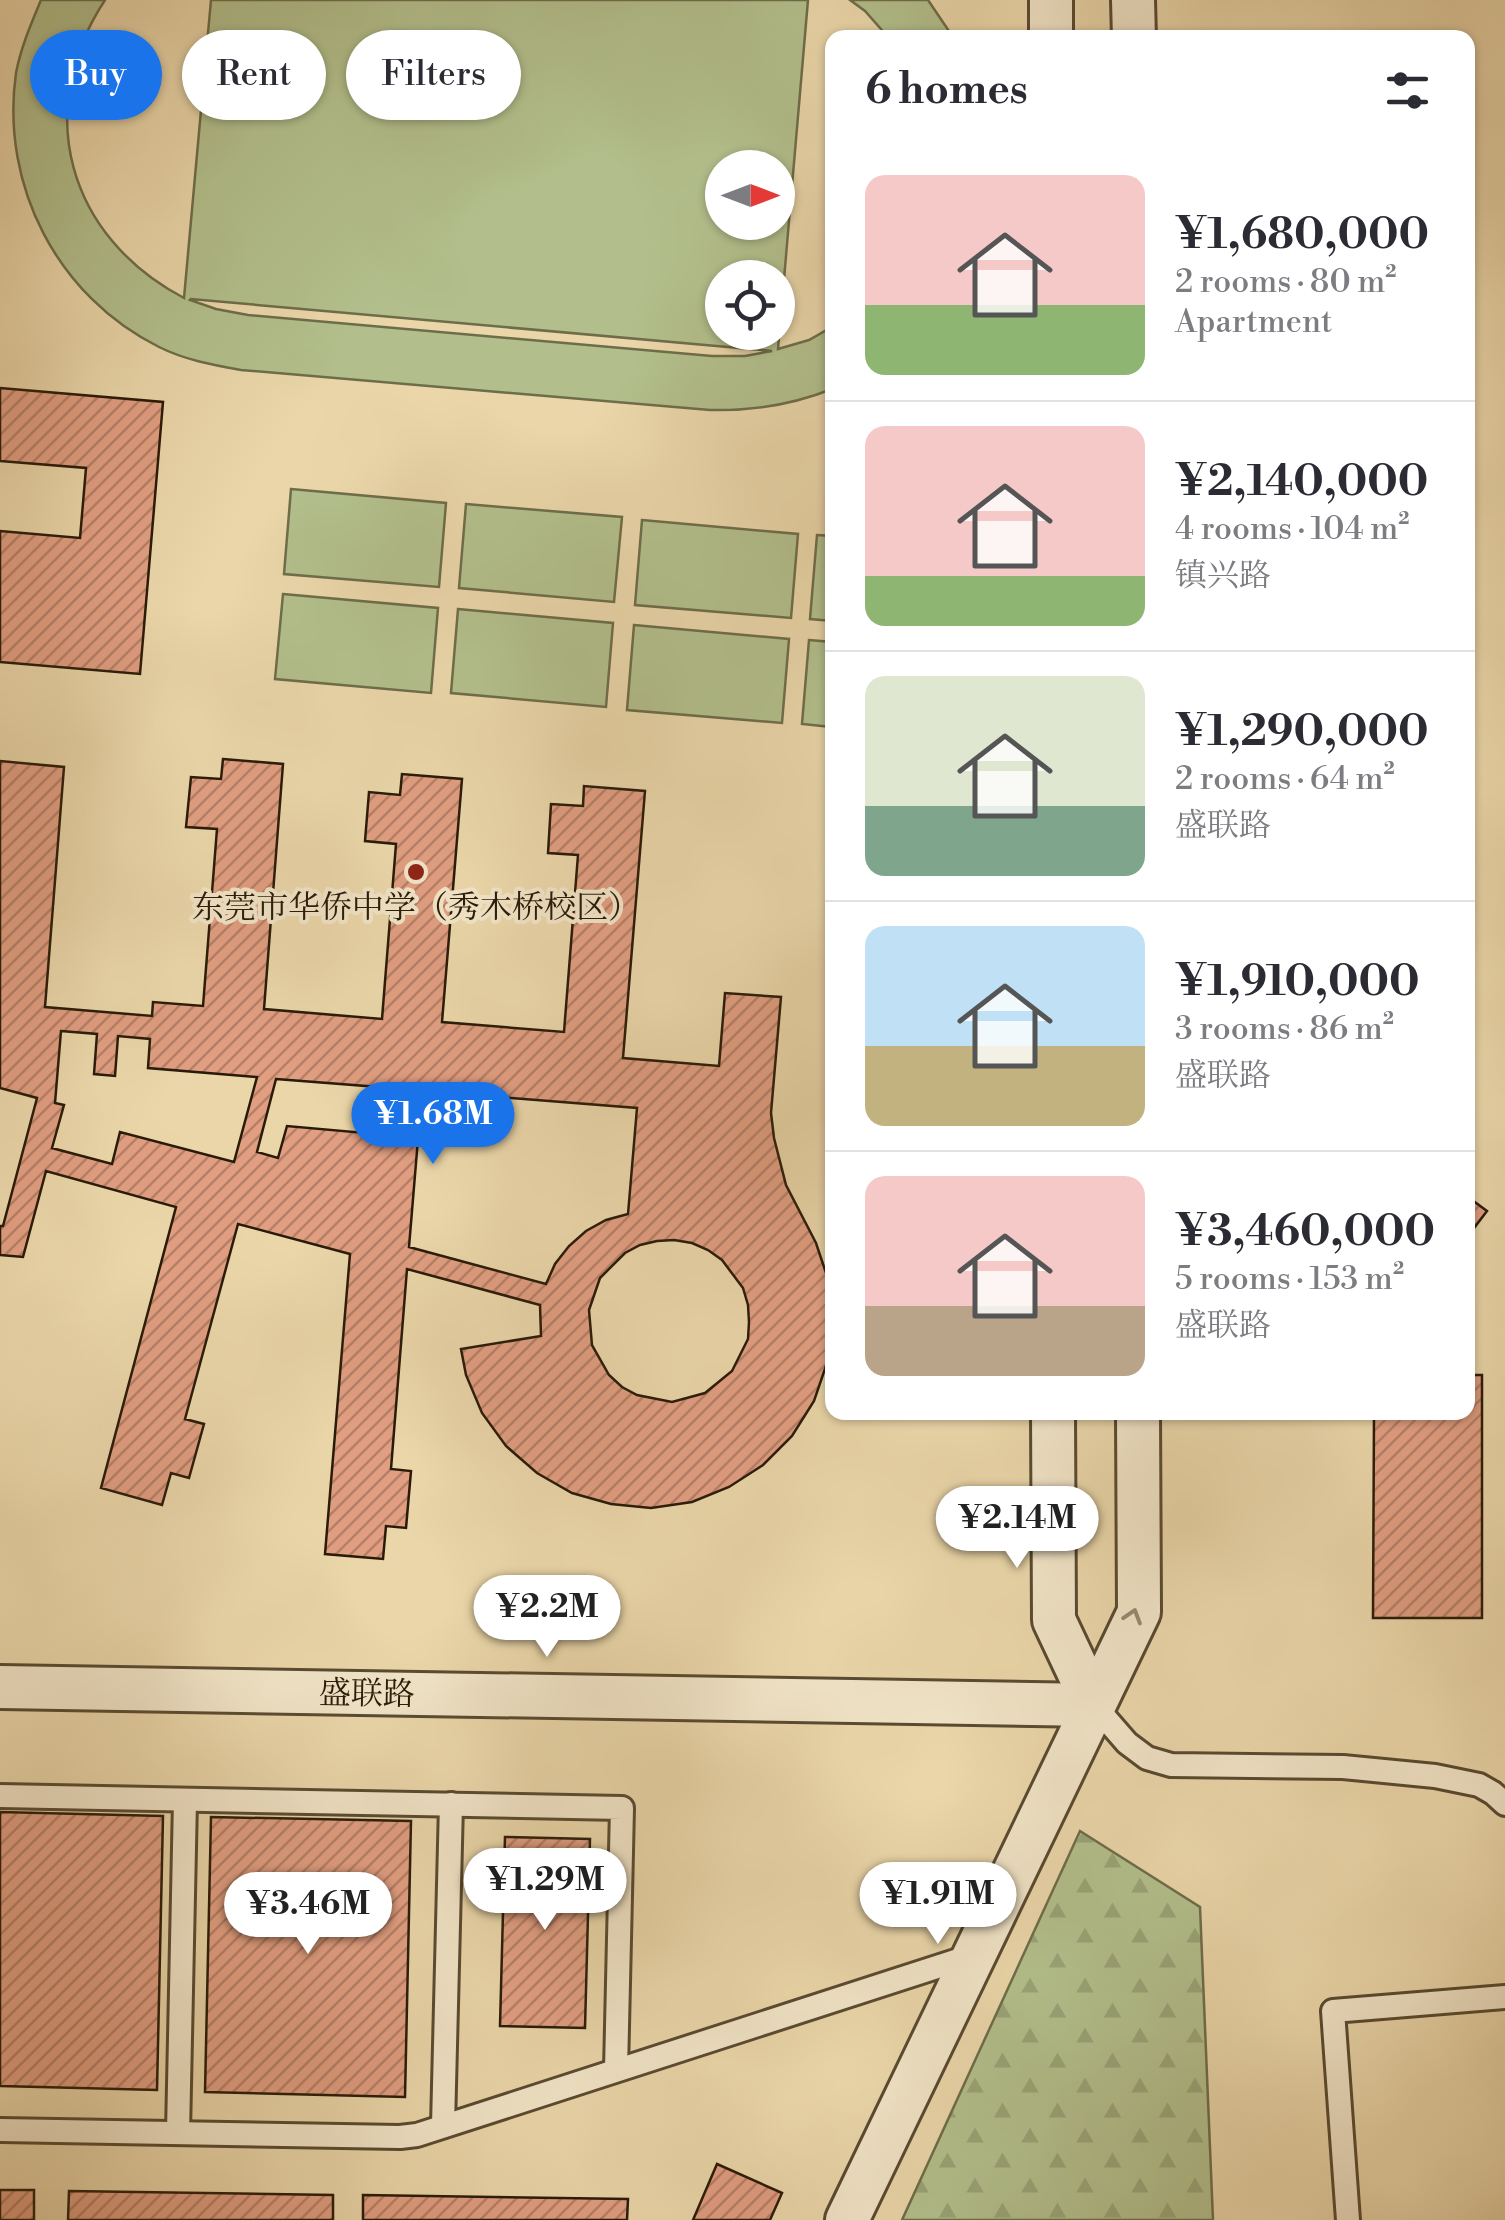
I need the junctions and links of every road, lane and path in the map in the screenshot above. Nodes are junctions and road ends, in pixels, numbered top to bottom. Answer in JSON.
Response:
{"nodes":[{"id":1,"x":1051,"y":0,"type":"edge"},
{"id":2,"x":1134,"y":0,"type":"edge"},
{"id":3,"x":1051,"y":30,"type":"edge"},
{"id":4,"x":1134,"y":30,"type":"edge"},
{"id":5,"x":1053,"y":1420,"type":"edge"},
{"id":6,"x":1138,"y":1420,"type":"edge"},
{"id":7,"x":0,"y":1687,"type":"edge"},
{"id":8,"x":1094,"y":1705,"type":"junction"},
{"id":9,"x":0,"y":1796,"type":"edge"},
{"id":10,"x":185,"y":1800,"type":"junction"},
{"id":11,"x":450,"y":1804,"type":"junction"},
{"id":12,"x":1505,"y":1804,"type":"edge"},
{"id":13,"x":974,"y":1954,"type":"junction"},
{"id":14,"x":1505,"y":1997,"type":"edge"},
{"id":15,"x":616,"y":2070,"type":"junction"},
{"id":16,"x":443,"y":2126,"type":"junction"},
{"id":17,"x":0,"y":2130,"type":"edge"},
{"id":18,"x":178,"y":2133,"type":"junction"},
{"id":19,"x":848,"y":2220,"type":"edge"},
{"id":20,"x":1348,"y":2220,"type":"edge"}],
"edges":[{"from":1,"to":3,"type":"street"},
{"from":2,"to":4,"type":"street"},
{"from":5,"to":8,"type":"street"},
{"from":8,"to":6,"type":"street","one_way":true},
{"from":7,"to":8,"type":"street","name":"盛联路"},
{"from":8,"to":12,"type":"lane"},
{"from":8,"to":13,"type":"street"},
{"from":9,"to":10,"type":"lane"},
{"from":10,"to":11,"type":"lane"},
{"from":10,"to":18,"type":"lane"},
{"from":11,"to":15,"type":"lane"},
{"from":11,"to":16,"type":"lane"},
{"from":13,"to":15,"type":"lane"},
{"from":13,"to":19,"type":"street"},
{"from":14,"to":20,"type":"lane"},
{"from":15,"to":16,"type":"lane"},
{"from":16,"to":18,"type":"lane"},
{"from":17,"to":18,"type":"lane"}]}
